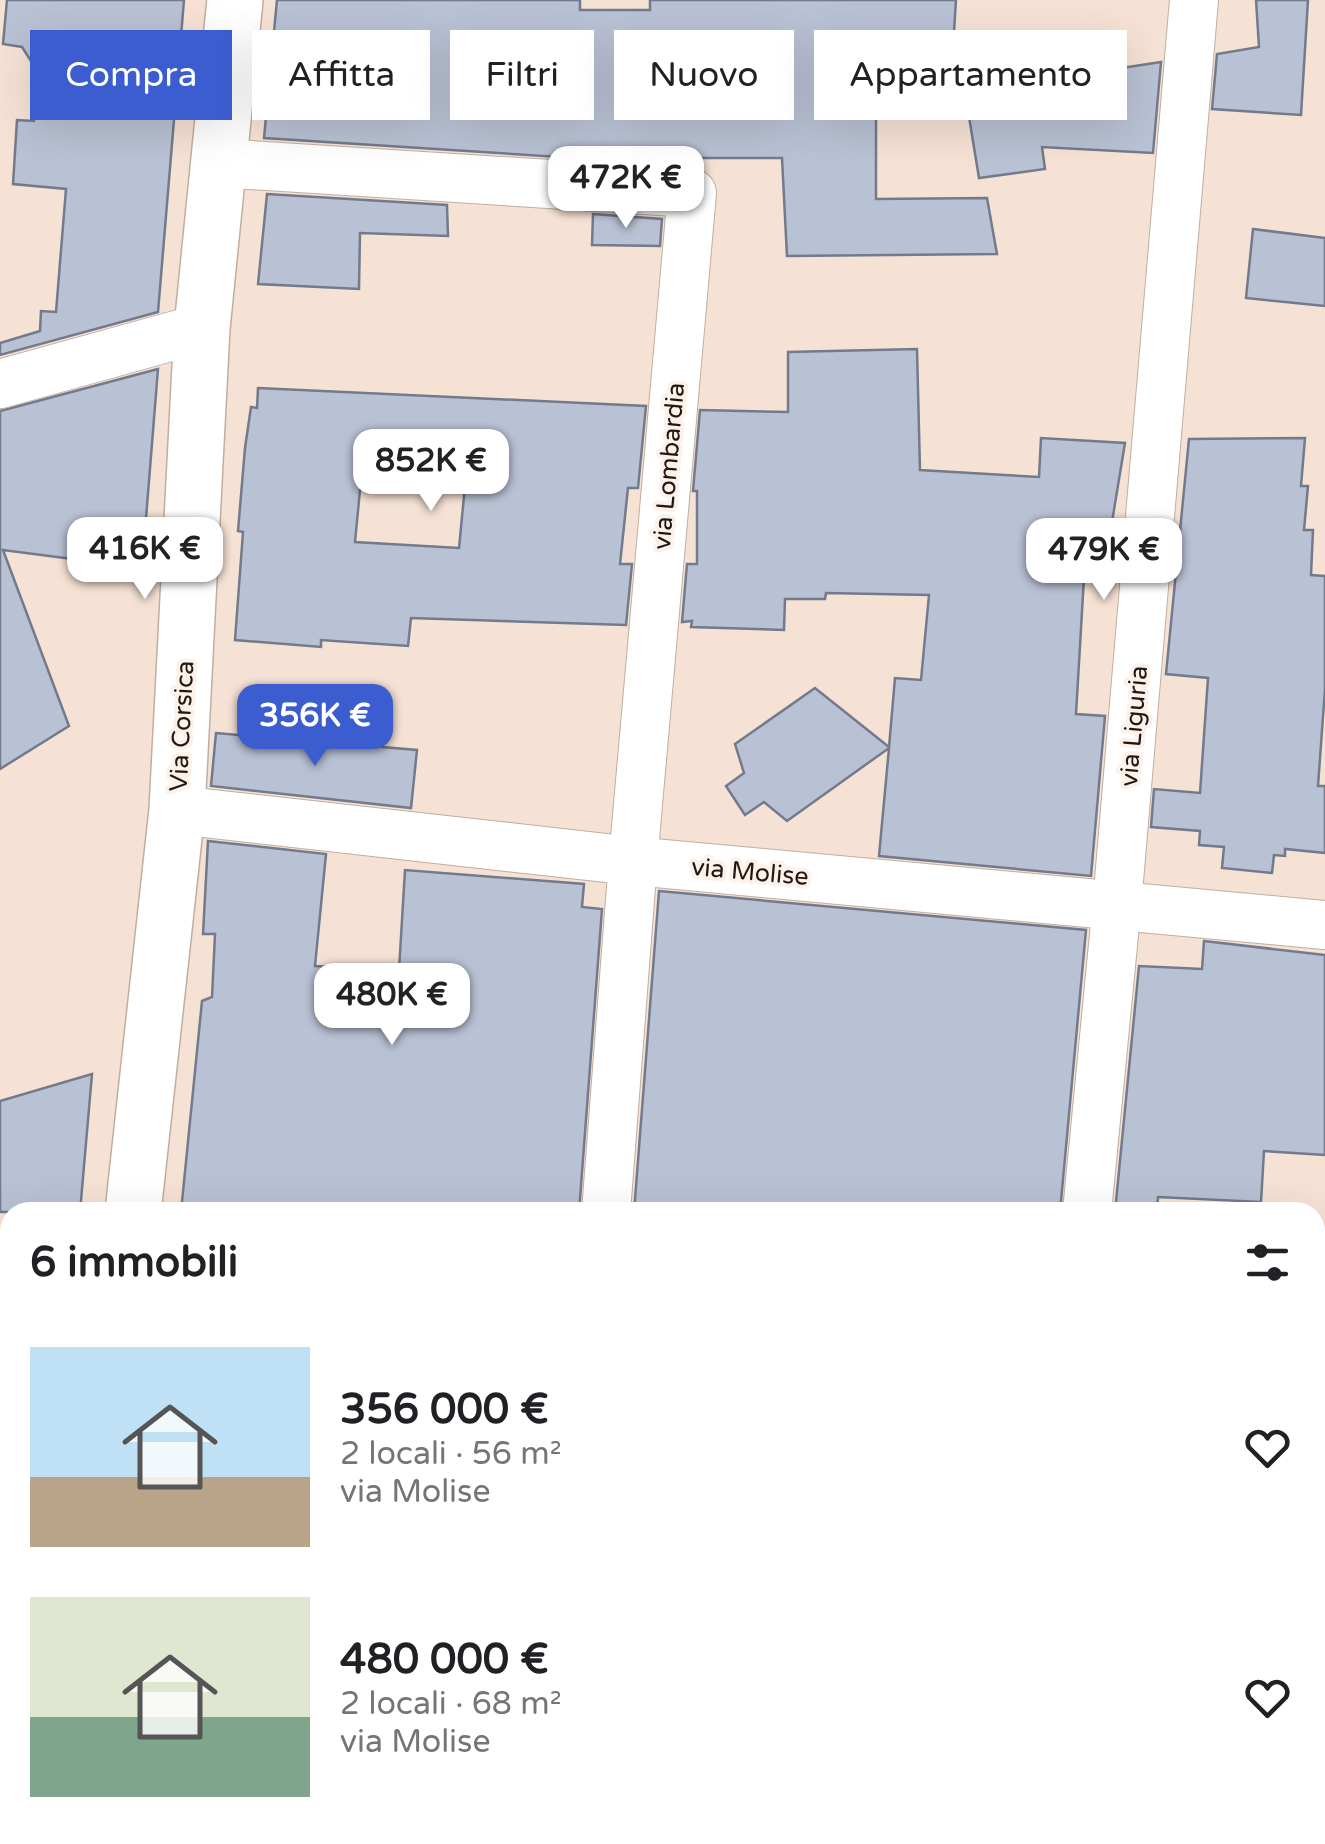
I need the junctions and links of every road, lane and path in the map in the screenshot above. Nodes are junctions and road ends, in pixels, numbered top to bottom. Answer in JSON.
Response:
{"nodes":[{"id":1,"x":234,"y":0,"type":"edge"},
{"id":2,"x":1194,"y":0,"type":"edge"},
{"id":3,"x":218,"y":163,"type":"junction"},
{"id":4,"x":202,"y":328,"type":"junction"},
{"id":5,"x":0,"y":384,"type":"edge"},
{"id":6,"x":177,"y":810,"type":"junction"},
{"id":7,"x":632,"y":861,"type":"junction"},
{"id":8,"x":1118,"y":904,"type":"junction"},
{"id":9,"x":1325,"y":925,"type":"edge"},
{"id":10,"x":134,"y":1202,"type":"edge"},
{"id":11,"x":607,"y":1202,"type":"edge"},
{"id":12,"x":1089,"y":1202,"type":"edge"}],
"edges":[{"from":1,"to":3,"type":"street","name":"Via Corsica"},
{"from":2,"to":8,"type":"street","name":"via Liguria"},
{"from":3,"to":4,"type":"street","name":"Via Corsica"},
{"from":3,"to":7,"type":"street","name":"via Lombardia"},
{"from":4,"to":5,"type":"street"},
{"from":4,"to":6,"type":"street","name":"Via Corsica"},
{"from":6,"to":7,"type":"street","name":"via Molise"},
{"from":6,"to":10,"type":"street","name":"Via Corsica"},
{"from":7,"to":8,"type":"street","name":"via Molise"},
{"from":7,"to":11,"type":"street","name":"via Lombardia"},
{"from":8,"to":9,"type":"street","name":"via Molise"},
{"from":8,"to":12,"type":"street","name":"via Liguria"}]}
